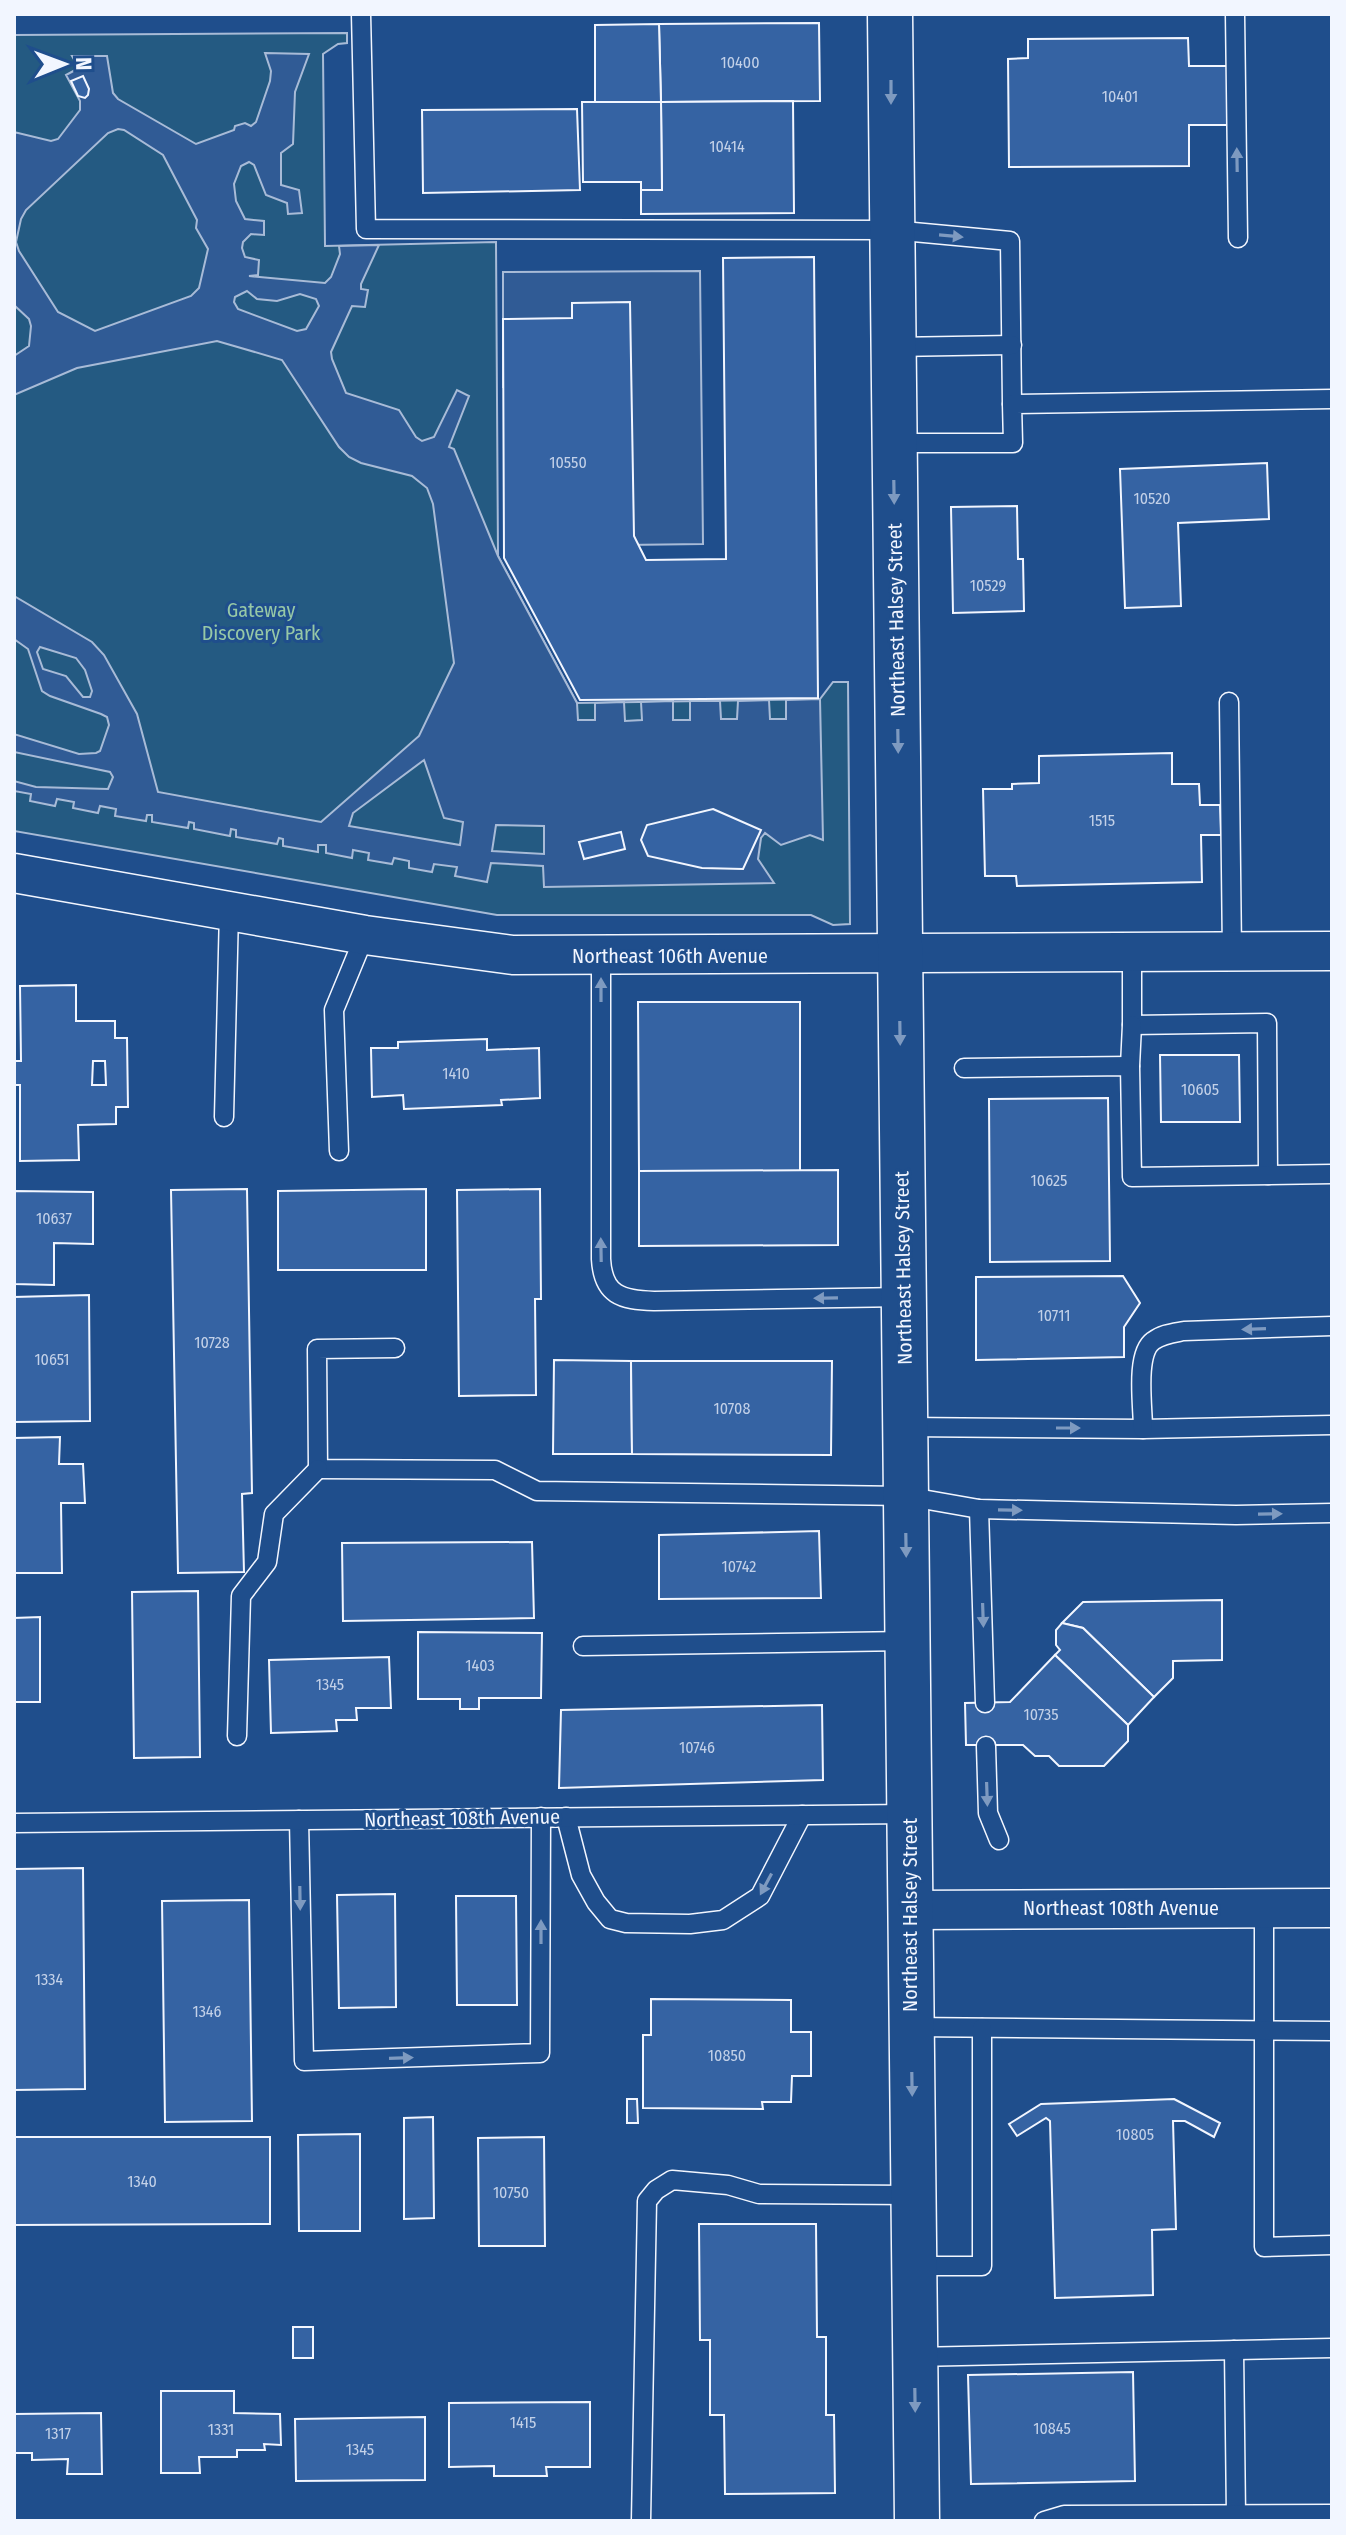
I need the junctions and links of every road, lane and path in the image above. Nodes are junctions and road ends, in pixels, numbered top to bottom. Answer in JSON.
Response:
{"nodes":[{"id":1,"x":361,"y":14,"type":"edge"},
{"id":2,"x":890,"y":14,"type":"edge"},
{"id":3,"x":1235,"y":14,"type":"edge"},
{"id":4,"x":892,"y":230,"type":"junction"},
{"id":5,"x":1238,"y":238,"type":"dead end"},
{"id":6,"x":1012,"y":345,"type":"junction"},
{"id":7,"x":894,"y":347,"type":"junction"},
{"id":8,"x":1332,"y":399,"type":"edge"},
{"id":9,"x":1012,"y":404,"type":"junction"},
{"id":10,"x":894,"y":443,"type":"junction"},
{"id":11,"x":1229,"y":702,"type":"dead end"},
{"id":12,"x":14,"y":873,"type":"edge"},
{"id":13,"x":229,"y":911,"type":"junction"},
{"id":14,"x":365,"y":935,"type":"junction"},
{"id":15,"x":1332,"y":951,"type":"edge"},
{"id":16,"x":1132,"y":953,"type":"junction"},
{"id":17,"x":1232,"y":953,"type":"junction"},
{"id":18,"x":899,"y":955,"type":"junction"},
{"id":19,"x":601,"y":956,"type":"junction"},
{"id":20,"x":1132,"y":1025,"type":"junction"},
{"id":21,"x":1130,"y":1066,"type":"junction"},
{"id":22,"x":964,"y":1068,"type":"dead end"},
{"id":23,"x":224,"y":1117,"type":"dead end"},
{"id":24,"x":339,"y":1151,"type":"dead end"},
{"id":25,"x":1332,"y":1174,"type":"edge"},
{"id":26,"x":1268,"y":1175,"type":"junction"},
{"id":27,"x":904,"y":1297,"type":"junction"},
{"id":28,"x":1332,"y":1326,"type":"edge"},
{"id":29,"x":395,"y":1348,"type":"dead end"},
{"id":30,"x":1332,"y":1425,"type":"edge"},
{"id":31,"x":906,"y":1427,"type":"junction"},
{"id":32,"x":1143,"y":1429,"type":"junction"},
{"id":33,"x":318,"y":1469,"type":"junction"},
{"id":34,"x":905,"y":1496,"type":"junction"},
{"id":35,"x":979,"y":1509,"type":"junction"},
{"id":36,"x":1332,"y":1513,"type":"edge"},
{"id":37,"x":907,"y":1641,"type":"junction"},
{"id":38,"x":583,"y":1646,"type":"dead end"},
{"id":39,"x":985,"y":1703,"type":"dead end"},
{"id":40,"x":237,"y":1736,"type":"dead end"},
{"id":41,"x":986,"y":1746,"type":"dead end"},
{"id":42,"x":910,"y":1814,"type":"junction"},
{"id":43,"x":802,"y":1815,"type":"junction"},
{"id":44,"x":541,"y":1817,"type":"junction"},
{"id":45,"x":566,"y":1817,"type":"junction"},
{"id":46,"x":299,"y":1820,"type":"junction"},
{"id":47,"x":14,"y":1823,"type":"edge"},
{"id":48,"x":999,"y":1840,"type":"dead end"},
{"id":49,"x":1264,"y":1908,"type":"junction"},
{"id":50,"x":1332,"y":1908,"type":"edge"},
{"id":51,"x":910,"y":1910,"type":"junction"},
{"id":52,"x":911,"y":2027,"type":"junction"},
{"id":53,"x":982,"y":2028,"type":"junction"},
{"id":54,"x":1332,"y":2031,"type":"edge"},
{"id":55,"x":1264,"y":2032,"type":"junction"},
{"id":56,"x":913,"y":2195,"type":"junction"},
{"id":57,"x":1332,"y":2245,"type":"edge"},
{"id":58,"x":915,"y":2266,"type":"junction"},
{"id":59,"x":1332,"y":2348,"type":"edge"},
{"id":60,"x":1234,"y":2350,"type":"junction"},
{"id":61,"x":915,"y":2357,"type":"junction"},
{"id":62,"x":1332,"y":2514,"type":"edge"},
{"id":63,"x":1236,"y":2516,"type":"junction"},
{"id":64,"x":641,"y":2521,"type":"edge"},
{"id":65,"x":917,"y":2521,"type":"edge"},
{"id":66,"x":1044,"y":2521,"type":"edge"}],
"edges":[{"from":1,"to":4,"type":"lane"},
{"from":2,"to":4,"type":"main road","name":"Northeast Halsey Street","one_way":true},
{"from":5,"to":3,"type":"lane","one_way":true},
{"from":4,"to":6,"type":"lane","one_way":true},
{"from":4,"to":7,"type":"main road","name":"Northeast Halsey Street"},
{"from":6,"to":7,"type":"lane"},
{"from":6,"to":9,"type":"lane"},
{"from":7,"to":10,"type":"main road","name":"Northeast Halsey Street"},
{"from":8,"to":9,"type":"lane"},
{"from":9,"to":10,"type":"lane"},
{"from":10,"to":18,"type":"main road","name":"Northeast Halsey Street","one_way":true},
{"from":11,"to":17,"type":"lane"},
{"from":12,"to":13,"type":"street","name":"Northeast 106th Avenue"},
{"from":13,"to":14,"type":"street","name":"Northeast 106th Avenue"},
{"from":13,"to":23,"type":"lane"},
{"from":14,"to":19,"type":"street","name":"Northeast 106th Avenue"},
{"from":14,"to":24,"type":"lane"},
{"from":15,"to":17,"type":"street","name":"Northeast 106th Avenue"},
{"from":16,"to":17,"type":"street","name":"Northeast 106th Avenue"},
{"from":16,"to":18,"type":"street","name":"Northeast 106th Avenue"},
{"from":16,"to":20,"type":"lane"},
{"from":18,"to":19,"type":"street","name":"Northeast 106th Avenue"},
{"from":18,"to":27,"type":"main road","name":"Northeast Halsey Street","one_way":true},
{"from":27,"to":19,"type":"lane","one_way":true},
{"from":20,"to":21,"type":"lane"},
{"from":20,"to":26,"type":"lane"},
{"from":21,"to":22,"type":"lane"},
{"from":21,"to":26,"type":"lane"},
{"from":25,"to":26,"type":"lane"},
{"from":27,"to":31,"type":"main road","name":"Northeast Halsey Street"},
{"from":28,"to":32,"type":"lane","one_way":true},
{"from":29,"to":33,"type":"lane"},
{"from":30,"to":32,"type":"lane"},
{"from":31,"to":32,"type":"lane","one_way":true},
{"from":31,"to":34,"type":"main road","name":"Northeast Halsey Street"},
{"from":33,"to":34,"type":"lane"},
{"from":33,"to":40,"type":"lane"},
{"from":34,"to":35,"type":"lane"},
{"from":34,"to":37,"type":"main road","name":"Northeast Halsey Street","one_way":true},
{"from":35,"to":36,"type":"lane","one_way":true},
{"from":35,"to":39,"type":"lane","one_way":true},
{"from":37,"to":38,"type":"lane"},
{"from":37,"to":42,"type":"main road","name":"Northeast Halsey Street"},
{"from":41,"to":48,"type":"lane","one_way":true},
{"from":42,"to":43,"type":"lane","name":"Northeast 108th Avenue"},
{"from":42,"to":51,"type":"main road","name":"Northeast Halsey Street"},
{"from":43,"to":45,"type":"lane","name":"Northeast 108th Avenue"},
{"from":43,"to":45,"type":"lane","one_way":true},
{"from":44,"to":45,"type":"lane","name":"Northeast 108th Avenue"},
{"from":44,"to":46,"type":"lane","name":"Northeast 108th Avenue"},
{"from":46,"to":44,"type":"lane","one_way":true},
{"from":46,"to":47,"type":"lane","name":"Northeast 108th Avenue"},
{"from":49,"to":50,"type":"street","name":"Northeast 108th Avenue"},
{"from":49,"to":51,"type":"street","name":"Northeast 108th Avenue"},
{"from":49,"to":55,"type":"lane"},
{"from":51,"to":52,"type":"main road","name":"Northeast Halsey Street"},
{"from":52,"to":53,"type":"lane"},
{"from":52,"to":56,"type":"main road","name":"Northeast Halsey Street","one_way":true},
{"from":53,"to":55,"type":"lane"},
{"from":53,"to":58,"type":"lane"},
{"from":54,"to":55,"type":"lane"},
{"from":55,"to":57,"type":"lane"},
{"from":56,"to":58,"type":"main road","name":"Northeast Halsey Street"},
{"from":56,"to":64,"type":"lane"},
{"from":58,"to":61,"type":"main road","name":"Northeast Halsey Street"},
{"from":59,"to":60,"type":"lane"},
{"from":60,"to":61,"type":"lane"},
{"from":60,"to":63,"type":"lane"},
{"from":61,"to":65,"type":"main road","name":"Northeast Halsey Street","one_way":true},
{"from":62,"to":63,"type":"lane"},
{"from":63,"to":66,"type":"lane"}]}
